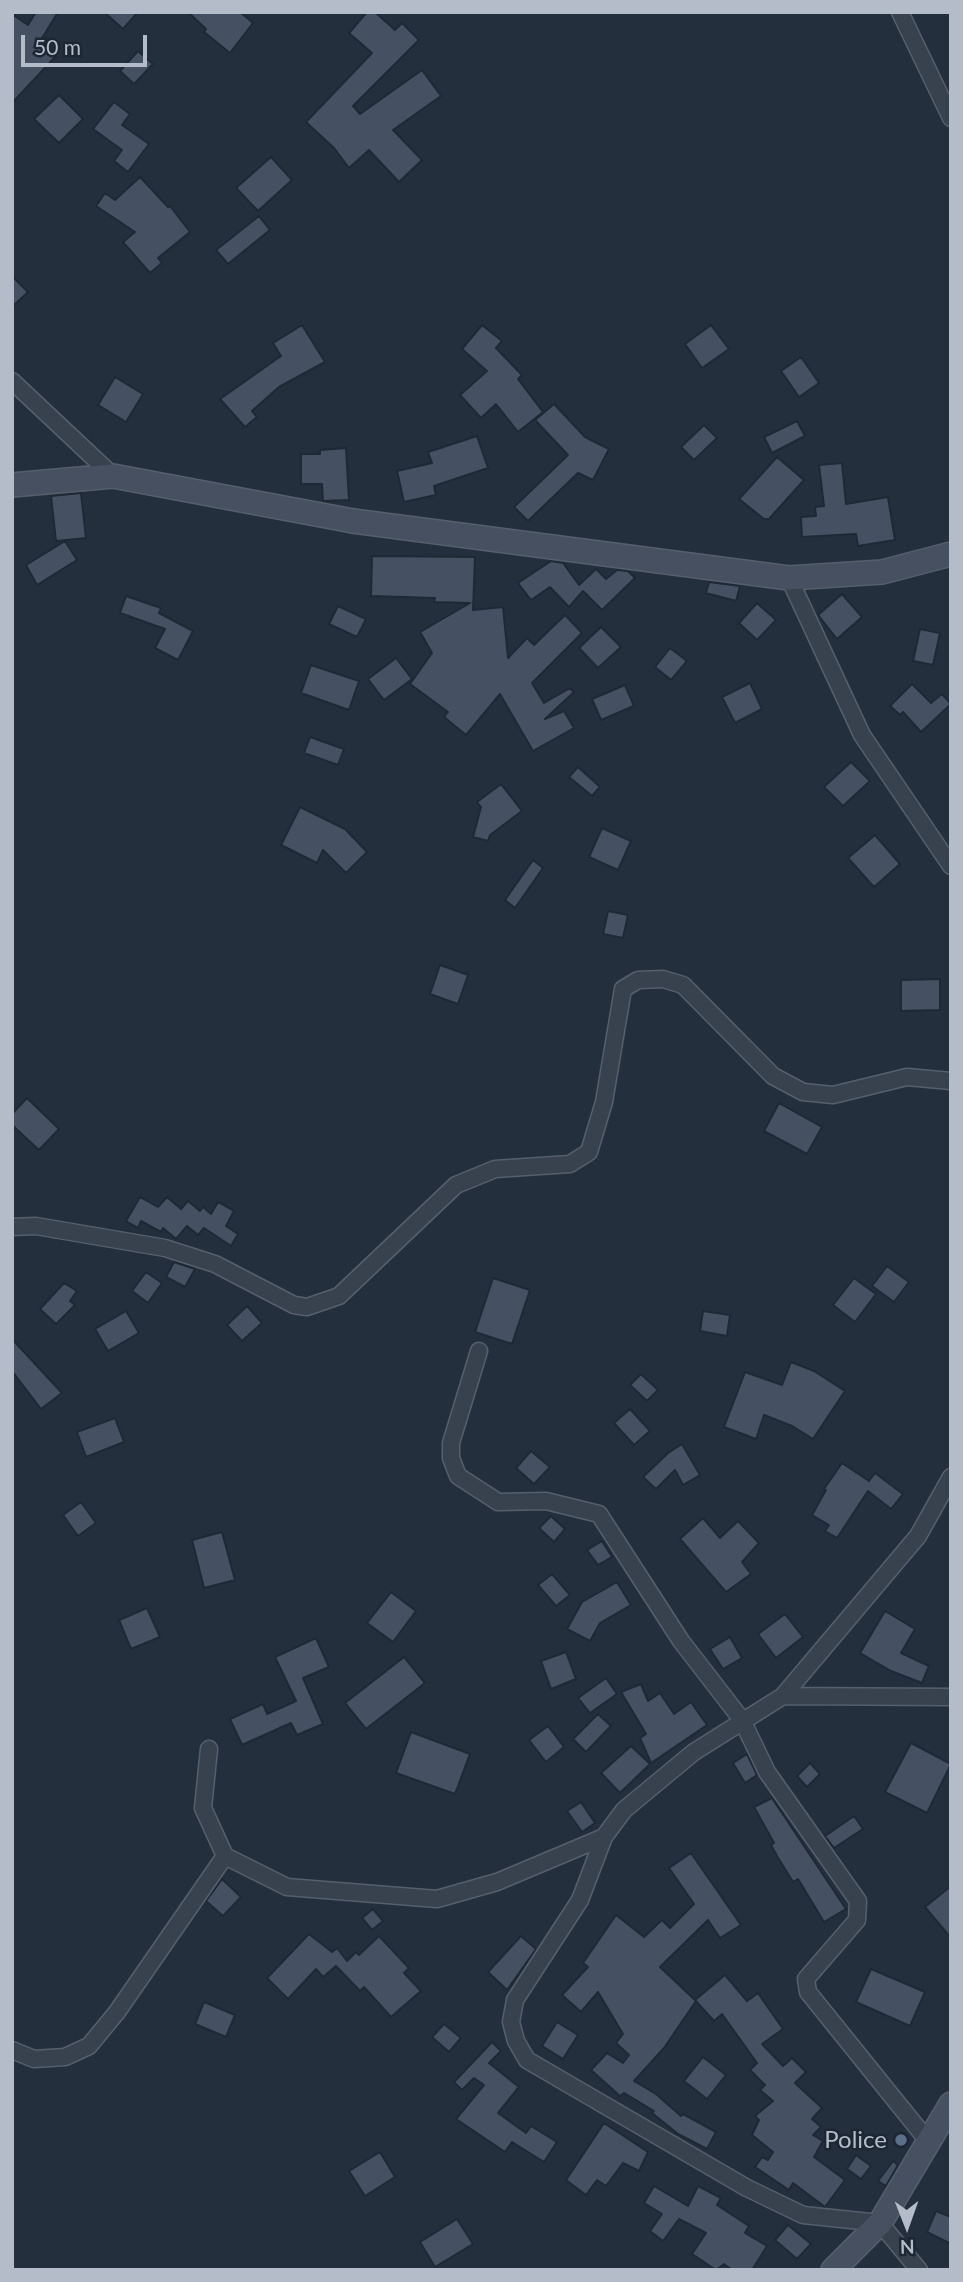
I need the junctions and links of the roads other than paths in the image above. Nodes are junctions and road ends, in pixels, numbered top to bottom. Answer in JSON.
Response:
{"nodes":[{"id":1,"x":900,"y":12,"type":"edge"},
{"id":2,"x":951,"y":118,"type":"edge"},
{"id":3,"x":12,"y":382,"type":"edge"},
{"id":4,"x":113,"y":476,"type":"junction"},
{"id":5,"x":12,"y":485,"type":"edge"},
{"id":6,"x":951,"y":554,"type":"edge"},
{"id":7,"x":789,"y":578,"type":"junction"},
{"id":8,"x":951,"y":866,"type":"edge"},
{"id":9,"x":951,"y":1081,"type":"edge"},
{"id":10,"x":12,"y":1227,"type":"edge"},
{"id":11,"x":479,"y":1351,"type":"dead end"},
{"id":12,"x":951,"y":1476,"type":"edge"},
{"id":13,"x":782,"y":1696,"type":"junction"},
{"id":14,"x":951,"y":1697,"type":"edge"},
{"id":15,"x":742,"y":1720,"type":"junction"},
{"id":16,"x":209,"y":1749,"type":"dead end"},
{"id":17,"x":604,"y":1837,"type":"junction"},
{"id":18,"x":225,"y":1856,"type":"junction"},
{"id":19,"x":12,"y":2050,"type":"edge"},
{"id":20,"x":951,"y":2105,"type":"edge"},
{"id":21,"x":928,"y":2141,"type":"junction"},
{"id":22,"x":880,"y":2223,"type":"junction"},
{"id":23,"x":832,"y":2270,"type":"edge"},
{"id":24,"x":919,"y":2270,"type":"edge"}],
"edges":[{"from":1,"to":2,"type":"street"},
{"from":3,"to":4,"type":"street"},
{"from":4,"to":5,"type":"street"},
{"from":4,"to":7,"type":"street"},
{"from":6,"to":7,"type":"street"},
{"from":7,"to":8,"type":"street"},
{"from":9,"to":10,"type":"street"},
{"from":11,"to":15,"type":"street"},
{"from":12,"to":13,"type":"street"},
{"from":13,"to":14,"type":"street"},
{"from":13,"to":15,"type":"street"},
{"from":15,"to":17,"type":"street"},
{"from":15,"to":21,"type":"street"},
{"from":16,"to":18,"type":"street"},
{"from":17,"to":18,"type":"street"},
{"from":17,"to":22,"type":"street"},
{"from":18,"to":19,"type":"street"},
{"from":20,"to":21,"type":"street"},
{"from":21,"to":22,"type":"street"},
{"from":22,"to":23,"type":"street"},
{"from":22,"to":24,"type":"street"}]}
